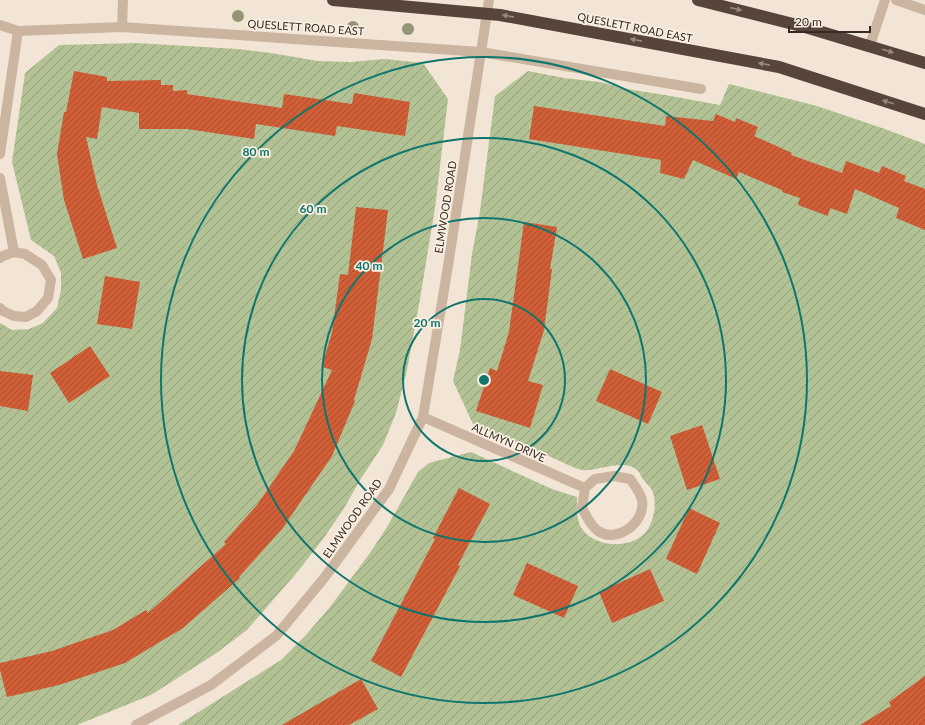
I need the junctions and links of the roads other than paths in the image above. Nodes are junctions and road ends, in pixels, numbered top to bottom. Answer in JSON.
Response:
{"nodes":[{"id":1,"x":123,"y":0,"type":"edge"},
{"id":2,"x":333,"y":0,"type":"edge"},
{"id":3,"x":488,"y":0,"type":"edge"},
{"id":4,"x":698,"y":0,"type":"edge"},
{"id":5,"x":885,"y":0,"type":"edge"},
{"id":6,"x":896,"y":0,"type":"edge"},
{"id":7,"x":925,"y":10,"type":"edge"},
{"id":8,"x":487,"y":14,"type":"junction"},
{"id":9,"x":0,"y":25,"type":"edge"},
{"id":10,"x":122,"y":27,"type":"junction"},
{"id":11,"x":18,"y":31,"type":"junction"},
{"id":12,"x":870,"y":45,"type":"junction"},
{"id":13,"x":481,"y":52,"type":"junction"},
{"id":14,"x":925,"y":63,"type":"edge"},
{"id":15,"x":701,"y":89,"type":"dead end"},
{"id":16,"x":925,"y":114,"type":"edge"},
{"id":17,"x":0,"y":154,"type":"edge"},
{"id":18,"x":0,"y":178,"type":"edge"},
{"id":19,"x":14,"y":252,"type":"junction"},
{"id":20,"x":0,"y":258,"type":"edge"},
{"id":21,"x":0,"y":308,"type":"edge"},
{"id":22,"x":423,"y":417,"type":"junction"},
{"id":23,"x":585,"y":488,"type":"junction"},
{"id":24,"x":136,"y":725,"type":"edge"}],
"edges":[{"from":1,"to":10,"type":"street"},
{"from":2,"to":8,"type":"highway","name":"QUESLETT ROAD EAST"},
{"from":3,"to":8,"type":"street","name":"ELMWOOD ROAD"},
{"from":4,"to":12,"type":"highway","one_way":true},
{"from":5,"to":12,"type":"street"},
{"from":6,"to":7,"type":"street"},
{"from":8,"to":13,"type":"street","name":"ELMWOOD ROAD"},
{"from":16,"to":8,"type":"highway","name":"QUESLETT ROAD EAST","one_way":true},
{"from":9,"to":11,"type":"street","name":"QUESLETT ROAD EAST"},
{"from":10,"to":11,"type":"street","name":"QUESLETT ROAD EAST"},
{"from":10,"to":13,"type":"street","name":"QUESLETT ROAD EAST"},
{"from":11,"to":17,"type":"street"},
{"from":12,"to":14,"type":"highway","one_way":true},
{"from":13,"to":15,"type":"street","name":"QUESLETT ROAD EAST"},
{"from":13,"to":22,"type":"street","name":"ELMWOOD ROAD"},
{"from":18,"to":19,"type":"street"},
{"from":19,"to":20,"type":"street"},
{"from":19,"to":21,"type":"street"},
{"from":22,"to":23,"type":"street","name":"ALLMYN DRIVE"},
{"from":22,"to":24,"type":"street","name":"ELMWOOD ROAD"},
{"from":23,"to":23,"type":"street"}]}
